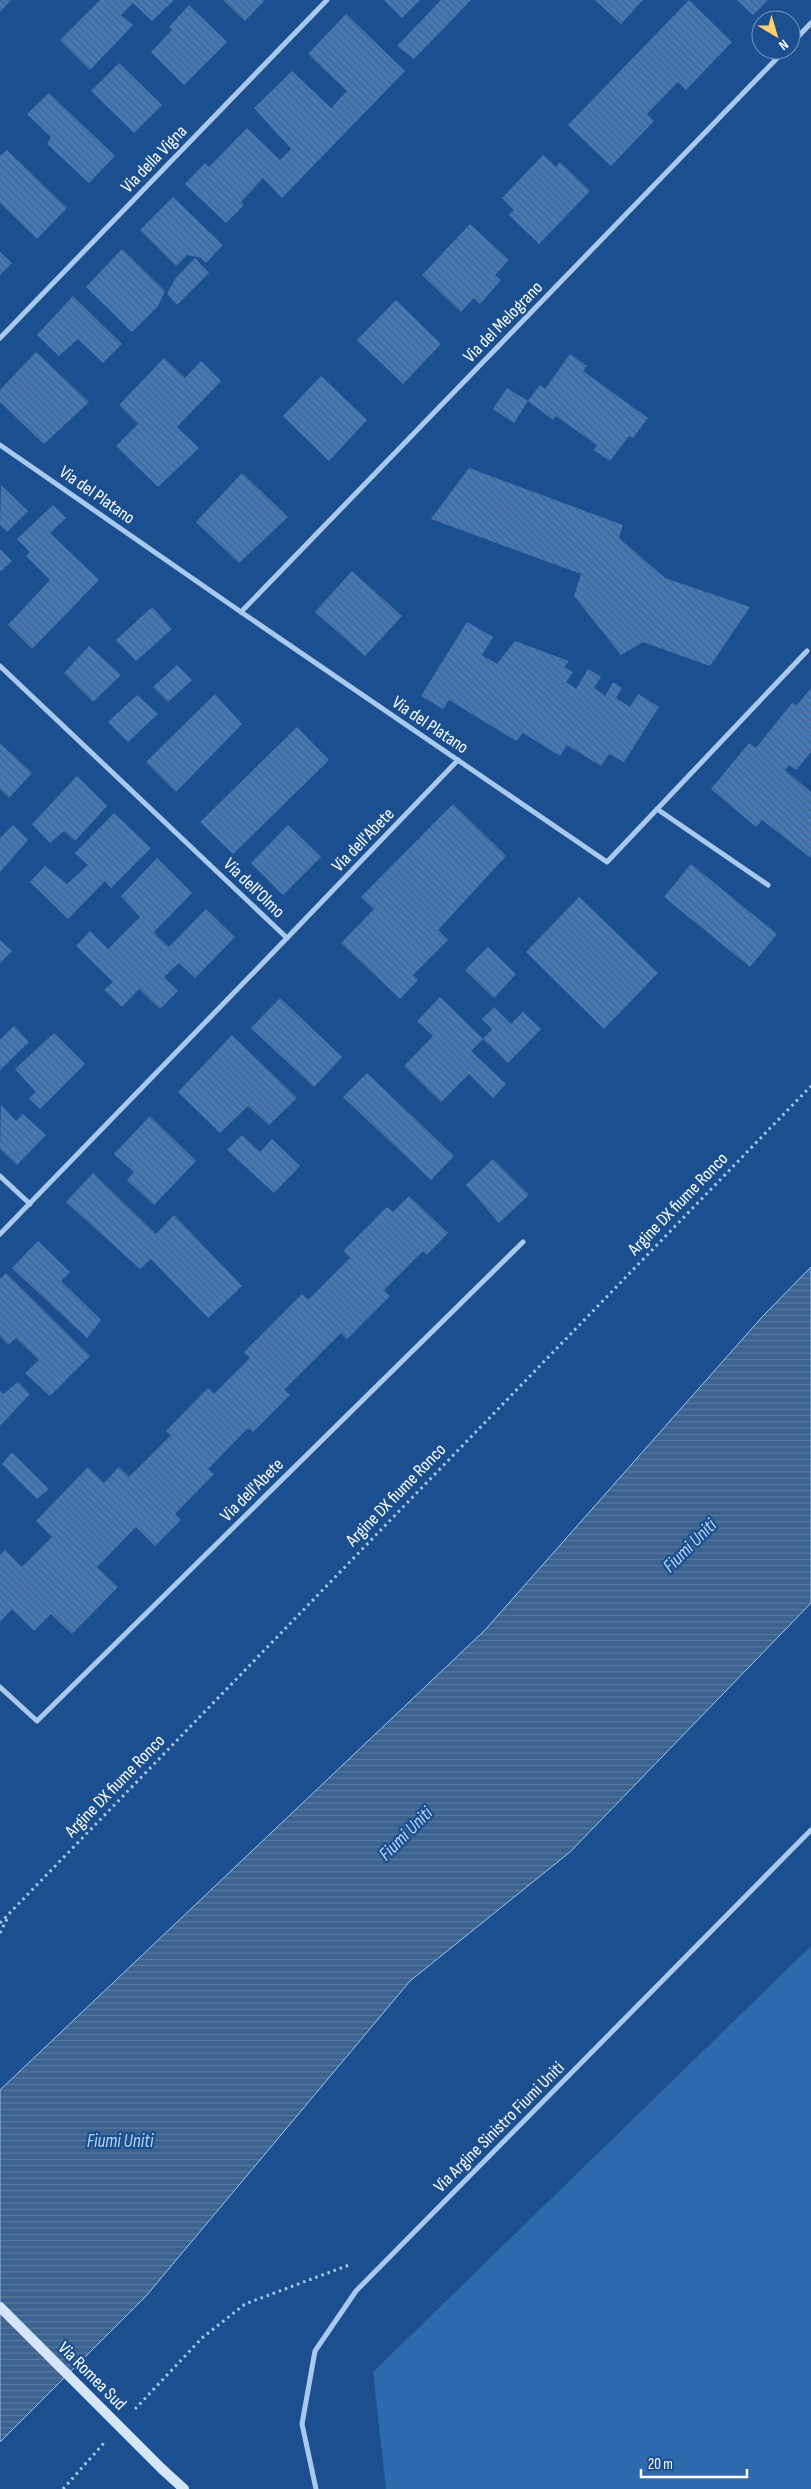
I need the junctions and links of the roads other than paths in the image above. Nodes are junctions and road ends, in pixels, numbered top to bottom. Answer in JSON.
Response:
{"nodes":[{"id":1,"x":327,"y":0,"type":"edge"},
{"id":2,"x":811,"y":23,"type":"edge"},
{"id":3,"x":801,"y":34,"type":"edge"},
{"id":4,"x":775,"y":60,"type":"edge"},
{"id":5,"x":0,"y":338,"type":"edge"},
{"id":6,"x":0,"y":445,"type":"edge"},
{"id":7,"x":241,"y":612,"type":"junction"},
{"id":8,"x":806,"y":651,"type":"dead end"},
{"id":9,"x":0,"y":666,"type":"edge"},
{"id":10,"x":458,"y":760,"type":"junction"},
{"id":11,"x":657,"y":808,"type":"junction"},
{"id":12,"x":768,"y":885,"type":"dead end"},
{"id":13,"x":287,"y":938,"type":"junction"},
{"id":14,"x":0,"y":1176,"type":"edge"},
{"id":15,"x":30,"y":1204,"type":"junction"},
{"id":16,"x":0,"y":1234,"type":"edge"},
{"id":17,"x":523,"y":1242,"type":"dead end"},
{"id":18,"x":0,"y":1687,"type":"edge"},
{"id":19,"x":811,"y":1830,"type":"edge"},
{"id":20,"x":0,"y":2307,"type":"edge"},
{"id":21,"x":184,"y":2489,"type":"edge"},
{"id":22,"x":316,"y":2489,"type":"edge"}],
"edges":[{"from":1,"to":5,"type":"street","name":"Via della Vigna"},
{"from":2,"to":3,"type":"street"},
{"from":4,"to":7,"type":"street","name":"Via del Melograno"},
{"from":6,"to":7,"type":"street","name":"Via del Platano"},
{"from":7,"to":10,"type":"street","name":"Via del Platano"},
{"from":8,"to":11,"type":"street","name":"Via del Platano"},
{"from":9,"to":13,"type":"street","name":"Via dell'Olmo"},
{"from":10,"to":11,"type":"street","name":"Via del Platano"},
{"from":10,"to":13,"type":"street","name":"Via dell'Abete"},
{"from":11,"to":12,"type":"street"},
{"from":13,"to":15,"type":"street","name":"Via dell'Olmo"},
{"from":14,"to":15,"type":"street"},
{"from":15,"to":16,"type":"street"},
{"from":17,"to":18,"type":"street","name":"Via dell'Abete"},
{"from":19,"to":22,"type":"street","name":"Via Argine Sinistro Fiumi Uniti"},
{"from":20,"to":21,"type":"main road","name":"Via Romea Sud","bridge":true}]}
